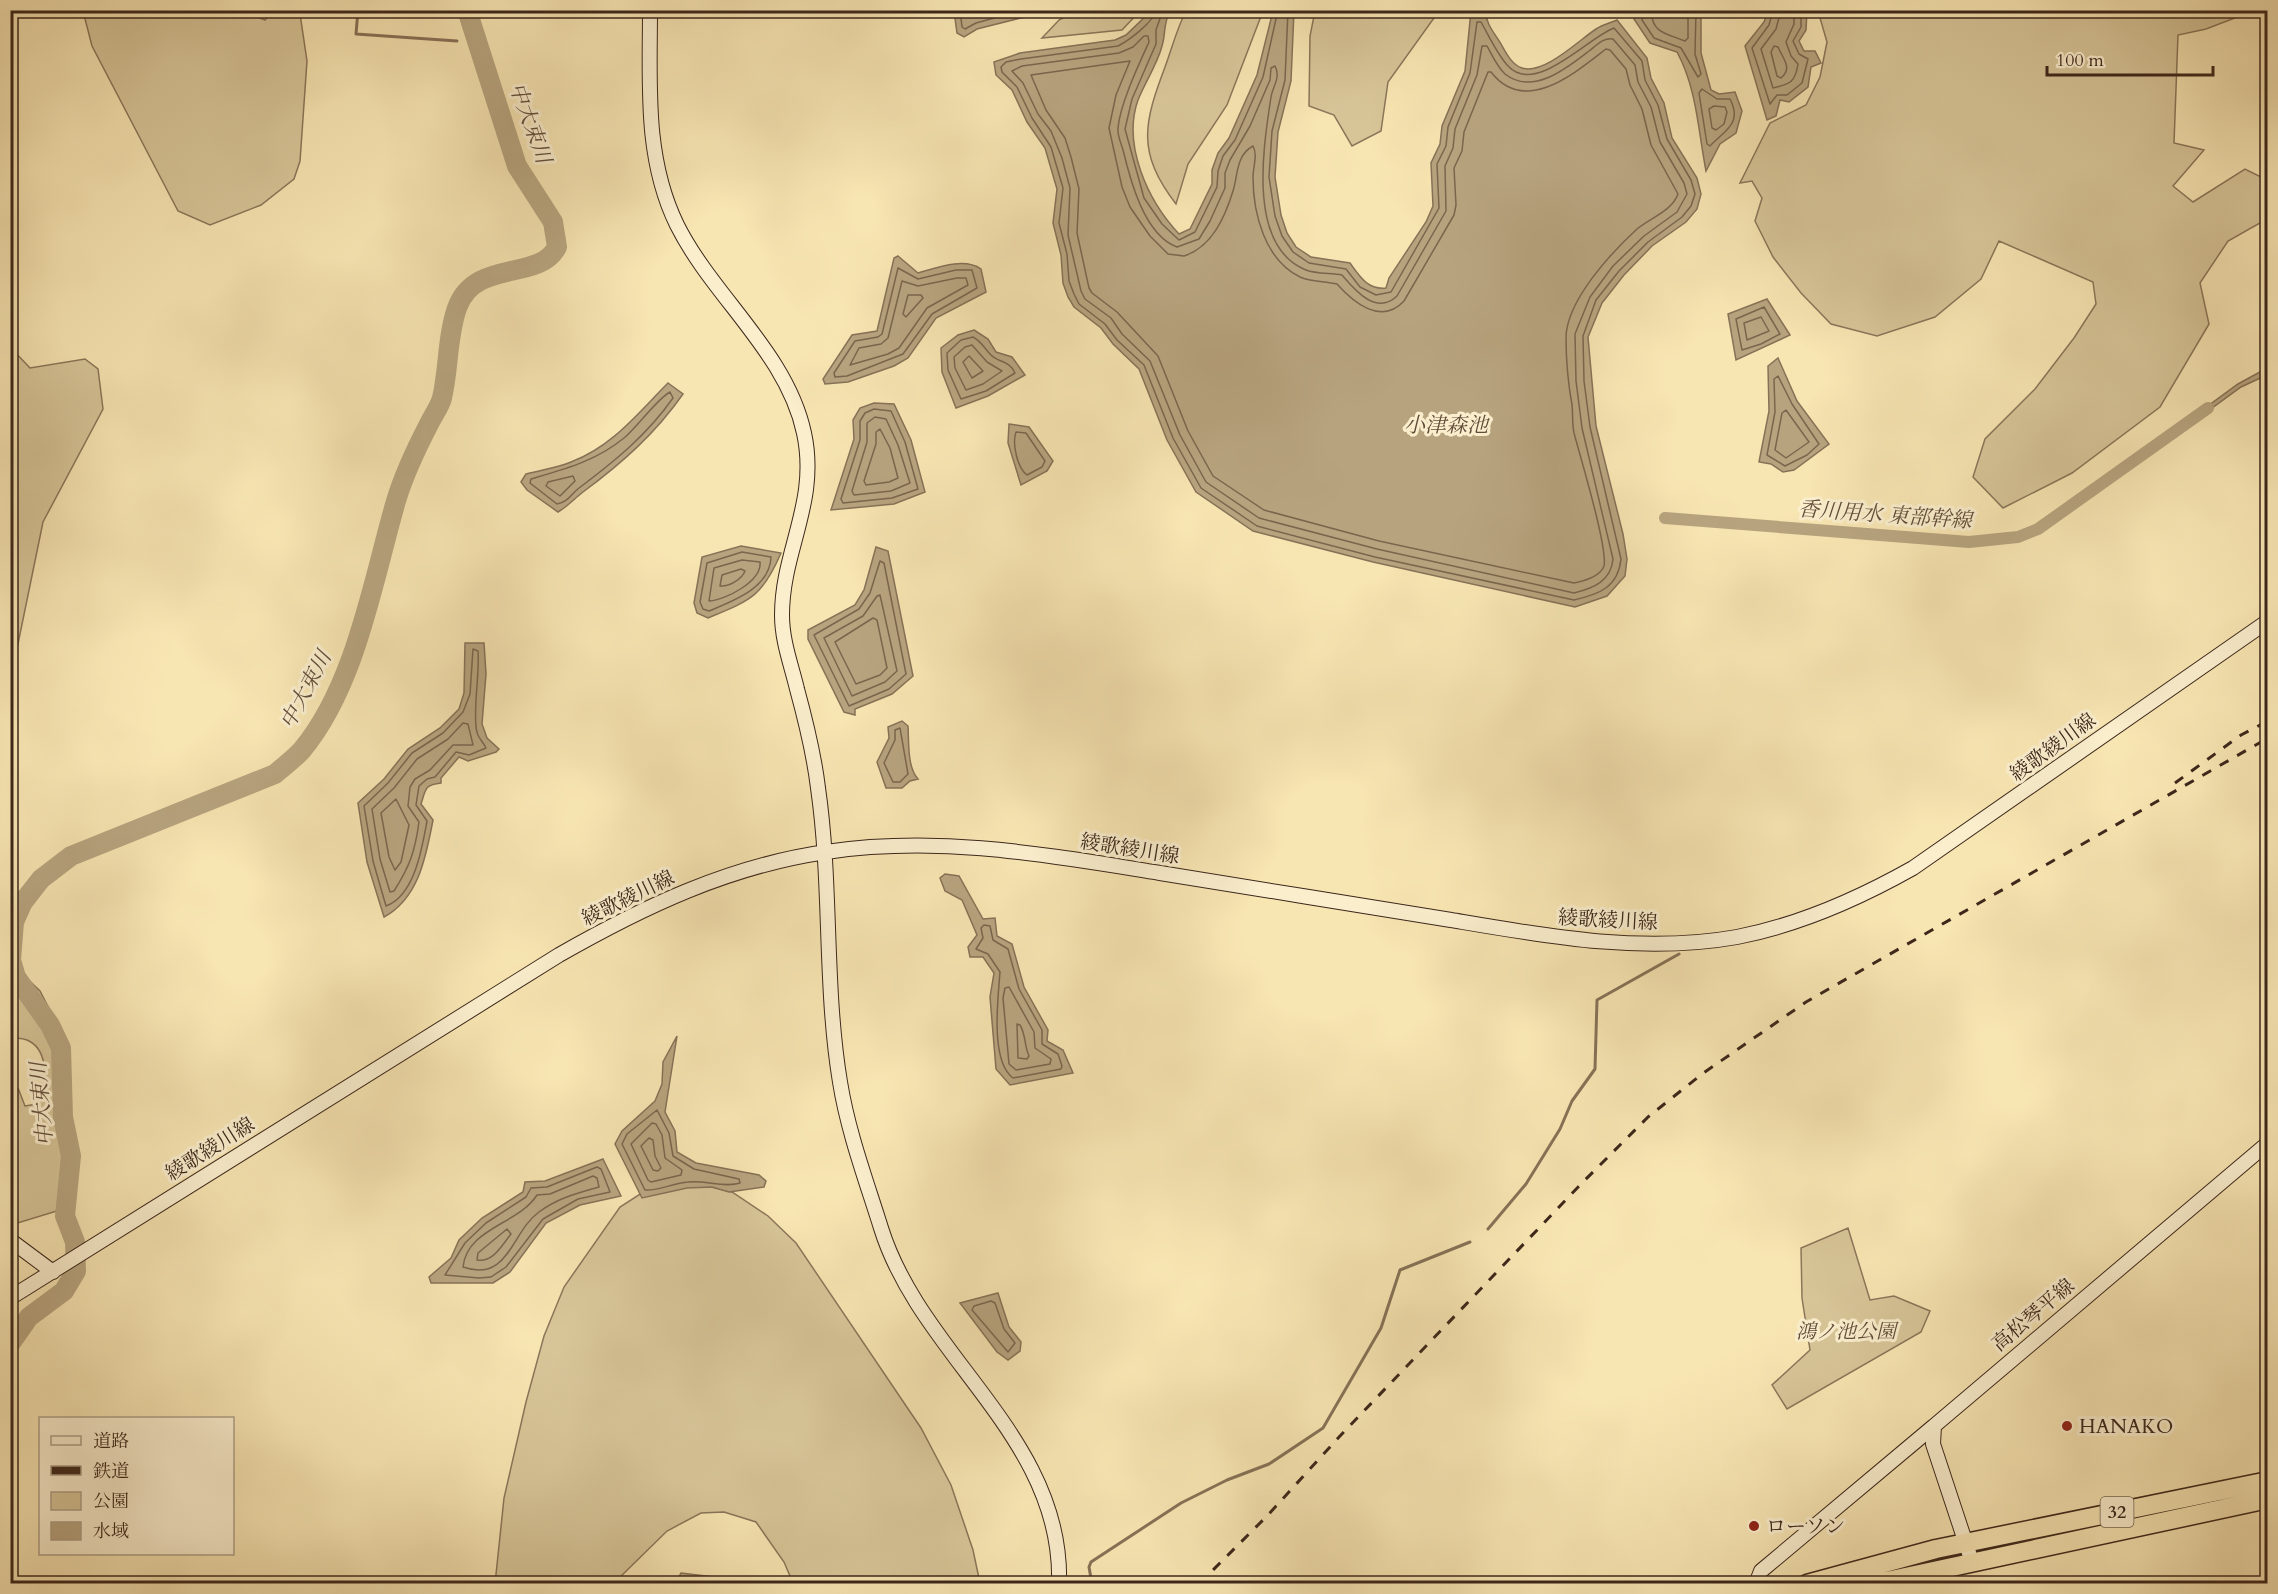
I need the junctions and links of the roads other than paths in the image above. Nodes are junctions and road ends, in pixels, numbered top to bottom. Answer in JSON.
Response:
{"nodes":[{"id":1,"x":650,"y":10,"type":"edge"},
{"id":2,"x":2268,"y":621,"type":"edge"},
{"id":3,"x":825,"y":852,"type":"junction"},
{"id":4,"x":2268,"y":1143,"type":"edge"},
{"id":5,"x":10,"y":1240,"type":"edge"},
{"id":6,"x":53,"y":1272,"type":"junction"},
{"id":7,"x":10,"y":1298,"type":"edge"},
{"id":8,"x":1934,"y":1426,"type":"junction"},
{"id":9,"x":2268,"y":1481,"type":"edge"},
{"id":10,"x":2268,"y":1499,"type":"edge"},
{"id":11,"x":1966,"y":1543,"type":"junction"},
{"id":12,"x":1972,"y":1562,"type":"junction"},
{"id":13,"x":1059,"y":1584,"type":"edge"},
{"id":14,"x":1756,"y":1584,"type":"edge"},
{"id":15,"x":1807,"y":1584,"type":"edge"},
{"id":16,"x":1873,"y":1584,"type":"edge"}],
"edges":[{"from":1,"to":3,"type":"main road"},
{"from":2,"to":3,"type":"main road","name":"綾歌綾川線"},
{"from":3,"to":6,"type":"main road","name":"綾歌綾川線"},
{"from":3,"to":13,"type":"main road"},
{"from":4,"to":8,"type":"main road","name":"高松琴平線"},
{"from":5,"to":6,"type":"main road"},
{"from":6,"to":7,"type":"main road","name":"綾歌綾川線"},
{"from":8,"to":11,"type":"main road"},
{"from":8,"to":14,"type":"main road","name":"高松琴平線"},
{"from":9,"to":11,"type":"highway","number":"32"},
{"from":10,"to":12,"type":"highway","number":"32"},
{"from":11,"to":12,"type":"main road"},
{"from":11,"to":15,"type":"highway","number":"32"},
{"from":12,"to":16,"type":"highway","number":"32"}]}
